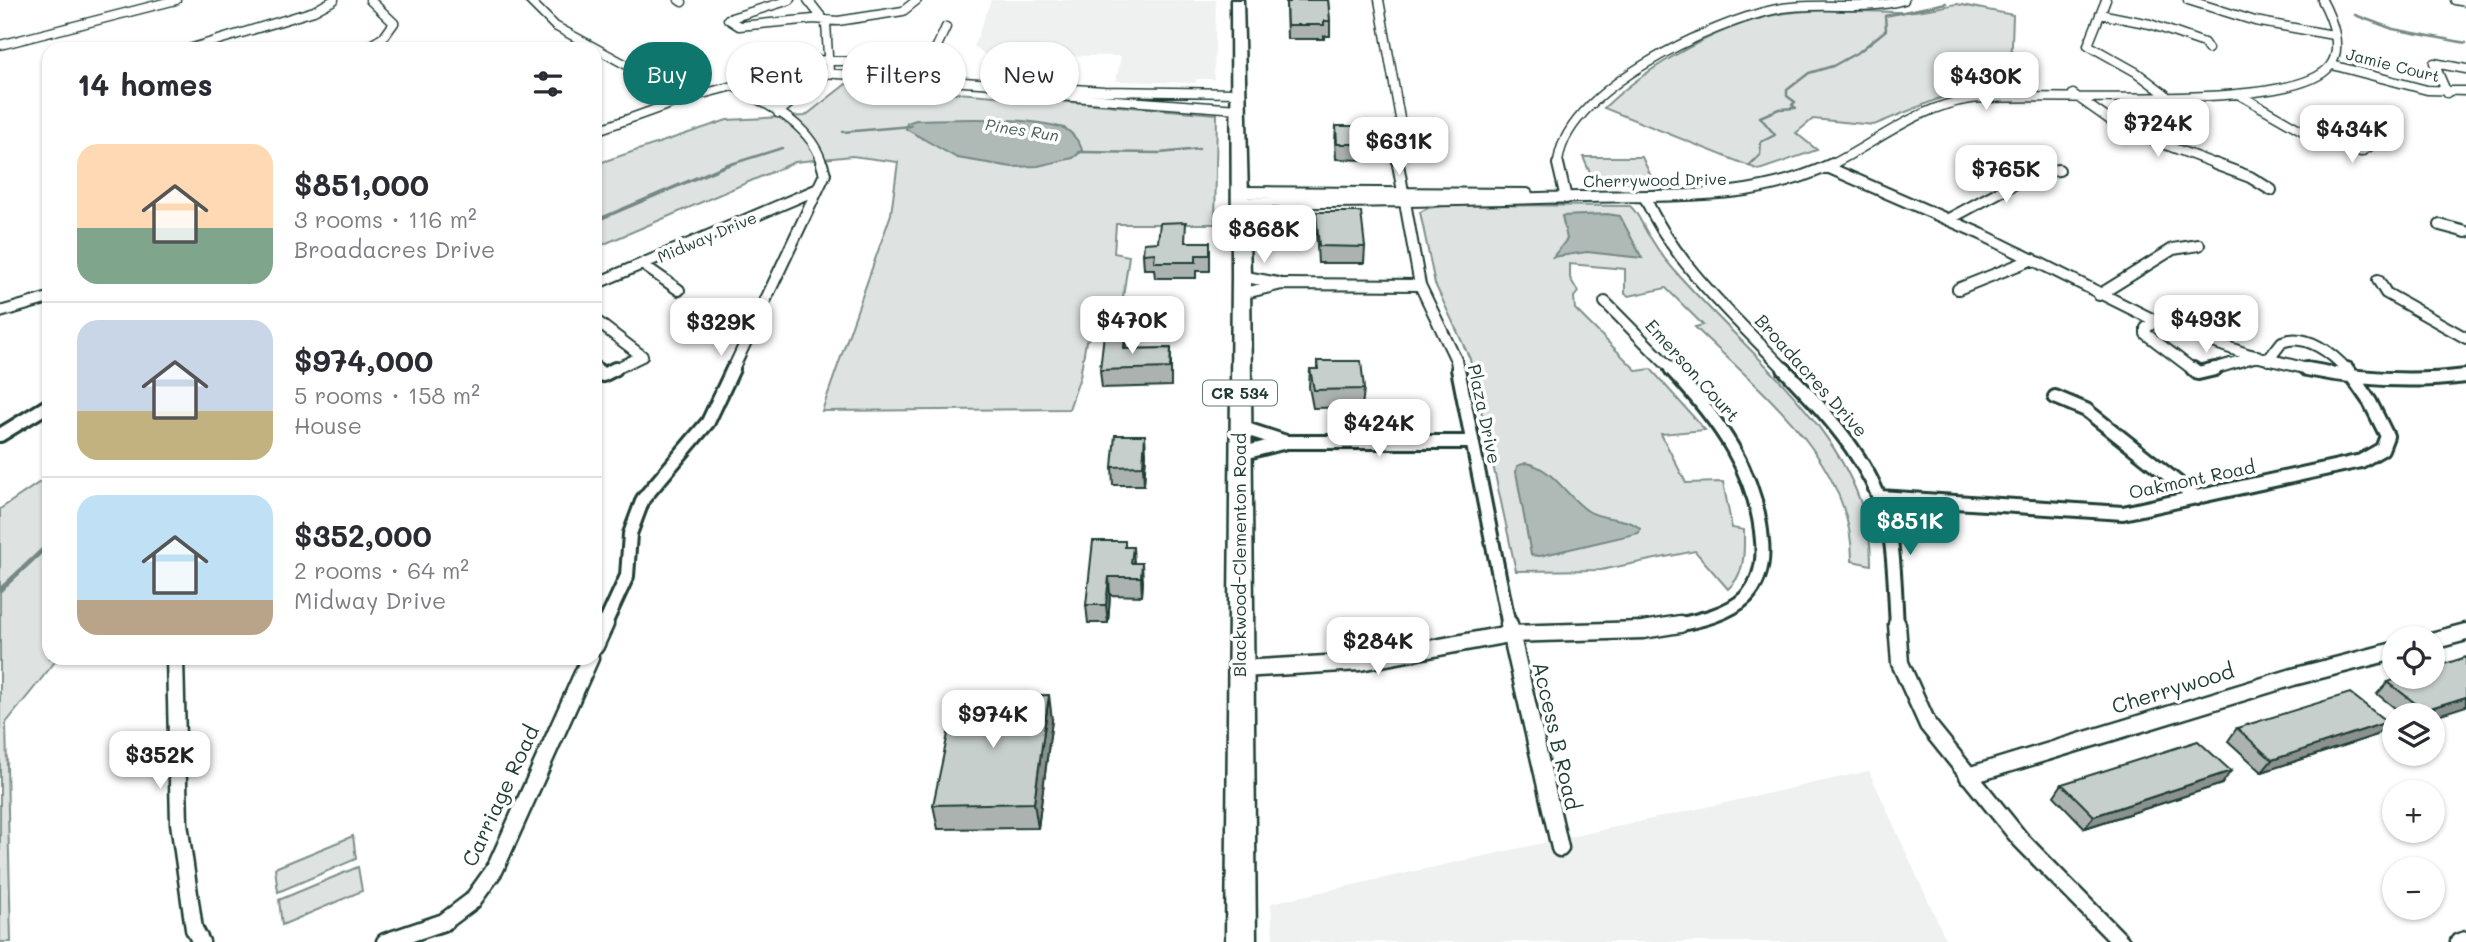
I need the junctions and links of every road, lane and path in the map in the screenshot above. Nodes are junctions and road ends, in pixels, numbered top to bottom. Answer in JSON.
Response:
{"nodes":[{"id":1,"x":176,"y":0,"type":"edge"},
{"id":2,"x":334,"y":0,"type":"edge"},
{"id":3,"x":370,"y":0,"type":"edge"},
{"id":4,"x":529,"y":0,"type":"edge"},
{"id":5,"x":790,"y":0,"type":"edge"},
{"id":6,"x":808,"y":0,"type":"edge"},
{"id":7,"x":917,"y":0,"type":"edge"},
{"id":8,"x":1237,"y":0,"type":"edge"},
{"id":9,"x":1379,"y":0,"type":"edge"},
{"id":10,"x":1904,"y":0,"type":"edge"},
{"id":11,"x":2106,"y":0,"type":"edge"},
{"id":12,"x":2188,"y":0,"type":"edge"},
{"id":13,"x":2322,"y":0,"type":"edge"},
{"id":14,"x":2455,"y":0,"type":"edge"},
{"id":15,"x":2466,"y":2,"type":"edge"},
{"id":16,"x":2100,"y":14,"type":"junction"},
{"id":17,"x":824,"y":20,"type":"junction"},
{"id":18,"x":729,"y":21,"type":"joint"},
{"id":19,"x":946,"y":27,"type":"dead end"},
{"id":20,"x":2333,"y":35,"type":"junction"},
{"id":21,"x":212,"y":42,"type":"edge"},
{"id":22,"x":376,"y":42,"type":"edge"},
{"id":23,"x":584,"y":42,"type":"edge"},
{"id":24,"x":939,"y":42,"type":"edge"},
{"id":25,"x":0,"y":45,"type":"edge"},
{"id":26,"x":2208,"y":49,"type":"dead end"},
{"id":27,"x":602,"y":52,"type":"edge"},
{"id":28,"x":830,"y":58,"type":"junction"},
{"id":29,"x":842,"y":59,"type":"edge"},
{"id":30,"x":623,"y":63,"type":"edge"},
{"id":31,"x":2332,"y":65,"type":"junction"},
{"id":32,"x":2466,"y":69,"type":"edge"},
{"id":33,"x":829,"y":72,"type":"junction"},
{"id":34,"x":842,"y":73,"type":"edge"},
{"id":35,"x":966,"y":83,"type":"edge"},
{"id":36,"x":966,"y":86,"type":"edge"},
{"id":37,"x":2466,"y":91,"type":"edge"},
{"id":38,"x":2447,"y":93,"type":"junction"},
{"id":39,"x":2073,"y":94,"type":"junction"},
{"id":40,"x":2165,"y":94,"type":"junction"},
{"id":41,"x":2238,"y":94,"type":"junction"},
{"id":42,"x":1238,"y":101,"type":"junction"},
{"id":43,"x":667,"y":105,"type":"edge"},
{"id":44,"x":765,"y":105,"type":"edge"},
{"id":45,"x":778,"y":113,"type":"junction"},
{"id":46,"x":602,"y":128,"type":"edge"},
{"id":47,"x":2306,"y":134,"type":"junction"},
{"id":48,"x":1827,"y":167,"type":"junction"},
{"id":49,"x":2059,"y":170,"type":"dead end"},
{"id":50,"x":818,"y":189,"type":"junction"},
{"id":51,"x":2271,"y":190,"type":"dead end"},
{"id":52,"x":1240,"y":197,"type":"junction"},
{"id":53,"x":1403,"y":197,"type":"junction"},
{"id":54,"x":1560,"y":198,"type":"junction"},
{"id":55,"x":1645,"y":198,"type":"junction"},
{"id":56,"x":1949,"y":219,"type":"junction"},
{"id":57,"x":2440,"y":225,"type":"dead end"},
{"id":58,"x":2466,"y":232,"type":"edge"},
{"id":59,"x":2199,"y":245,"type":"dead end"},
{"id":60,"x":2033,"y":260,"type":"junction"},
{"id":61,"x":642,"y":264,"type":"junction"},
{"id":62,"x":2378,"y":279,"type":"dead end"},
{"id":63,"x":602,"y":281,"type":"edge"},
{"id":64,"x":1282,"y":284,"type":"junction"},
{"id":65,"x":1241,"y":285,"type":"junction"},
{"id":66,"x":1420,"y":285,"type":"junction"},
{"id":67,"x":1958,"y":289,"type":"dead end"},
{"id":68,"x":679,"y":290,"type":"dead end"},
{"id":69,"x":2099,"y":295,"type":"junction"},
{"id":70,"x":42,"y":300,"type":"edge"},
{"id":71,"x":1605,"y":302,"type":"dead end"},
{"id":72,"x":0,"y":312,"type":"edge"},
{"id":73,"x":2157,"y":321,"type":"junction"},
{"id":74,"x":602,"y":325,"type":"edge"},
{"id":75,"x":2466,"y":338,"type":"edge"},
{"id":76,"x":2262,"y":358,"type":"junction"},
{"id":77,"x":602,"y":373,"type":"edge"},
{"id":78,"x":2466,"y":376,"type":"edge"},
{"id":79,"x":2352,"y":377,"type":"junction"},
{"id":80,"x":2055,"y":397,"type":"dead end"},
{"id":81,"x":42,"y":409,"type":"edge"},
{"id":82,"x":1240,"y":428,"type":"junction"},
{"id":83,"x":0,"y":435,"type":"edge"},
{"id":84,"x":1286,"y":442,"type":"junction"},
{"id":85,"x":1472,"y":442,"type":"junction"},
{"id":86,"x":1240,"y":454,"type":"junction"},
{"id":87,"x":1880,"y":497,"type":"junction"},
{"id":88,"x":2197,"y":498,"type":"junction"},
{"id":89,"x":602,"y":631,"type":"edge"},
{"id":90,"x":2466,"y":632,"type":"edge"},
{"id":91,"x":1511,"y":634,"type":"junction"},
{"id":92,"x":2445,"y":638,"type":"edge"},
{"id":93,"x":2382,"y":654,"type":"edge"},
{"id":94,"x":175,"y":665,"type":"edge"},
{"id":95,"x":587,"y":665,"type":"edge"},
{"id":96,"x":1241,"y":669,"type":"junction"},
{"id":97,"x":1968,"y":776,"type":"junction"},
{"id":98,"x":1560,"y":848,"type":"dead end"},
{"id":99,"x":197,"y":935,"type":"edge"},
{"id":100,"x":2466,"y":940,"type":"edge"},
{"id":101,"x":385,"y":942,"type":"edge"},
{"id":102,"x":1241,"y":942,"type":"edge"},
{"id":103,"x":2121,"y":942,"type":"edge"},
{"id":104,"x":2459,"y":942,"type":"edge"}],
"edges":[{"from":1,"to":25,"type":"street"},
{"from":2,"to":21,"type":"street"},
{"from":3,"to":22,"type":"street"},
{"from":4,"to":23,"type":"street"},
{"from":5,"to":18,"type":"street"},
{"from":6,"to":17,"type":"street"},
{"from":7,"to":17,"type":"street"},
{"from":8,"to":42,"type":"main road","name":"Blackwood-Clementon Road","number":"CR 534"},
{"from":9,"to":53,"type":"street","name":"Plaza Drive"},
{"from":10,"to":54,"type":"street"},
{"from":11,"to":16,"type":"street"},
{"from":12,"to":20,"type":"street"},
{"from":13,"to":20,"type":"street"},
{"from":14,"to":15,"type":"street"},
{"from":16,"to":26,"type":"street"},
{"from":16,"to":40,"type":"street"},
{"from":17,"to":18,"type":"street"},
{"from":17,"to":28,"type":"street"},
{"from":19,"to":24,"type":"street"},
{"from":20,"to":31,"type":"street"},
{"from":27,"to":30,"type":"street"},
{"from":28,"to":29,"type":"street"},
{"from":28,"to":33,"type":"street"},
{"from":31,"to":38,"type":"street","name":"Jamie Court"},
{"from":31,"to":41,"type":"street","name":"Cherrywood Drive"},
{"from":32,"to":38,"type":"street","name":"Jamie Court"},
{"from":33,"to":34,"type":"street"},
{"from":33,"to":45,"type":"street"},
{"from":35,"to":42,"type":"street"},
{"from":36,"to":42,"type":"street"},
{"from":37,"to":38,"type":"street","name":"Jamie Court"},
{"from":39,"to":40,"type":"street","name":"Cherrywood Drive"},
{"from":39,"to":48,"type":"street","name":"Cherrywood Drive"},
{"from":39,"to":51,"type":"street"},
{"from":40,"to":41,"type":"street","name":"Cherrywood Drive"},
{"from":41,"to":47,"type":"street"},
{"from":42,"to":52,"type":"main road","name":"Blackwood-Clementon Road","number":"CR 534"},
{"from":43,"to":46,"type":"street"},
{"from":44,"to":45,"type":"street"},
{"from":45,"to":50,"type":"street"},
{"from":47,"to":47,"type":"street"},
{"from":48,"to":55,"type":"street","name":"Cherrywood Drive"},
{"from":48,"to":56,"type":"street"},
{"from":49,"to":56,"type":"street"},
{"from":50,"to":61,"type":"street","name":"Midway Drive"},
{"from":50,"to":89,"type":"street"},
{"from":52,"to":53,"type":"street","name":"Cherrywood Drive"},
{"from":52,"to":65,"type":"main road","name":"Blackwood-Clementon Road","number":"CR 534"},
{"from":53,"to":54,"type":"street","name":"Cherrywood Drive"},
{"from":53,"to":66,"type":"street","name":"Plaza Drive"},
{"from":54,"to":55,"type":"street","name":"Cherrywood Drive"},
{"from":55,"to":87,"type":"street","name":"Broadacres Drive"},
{"from":56,"to":60,"type":"street"},
{"from":57,"to":58,"type":"street"},
{"from":59,"to":69,"type":"street"},
{"from":60,"to":67,"type":"street"},
{"from":60,"to":69,"type":"street"},
{"from":61,"to":63,"type":"street","name":"Midway Drive"},
{"from":61,"to":68,"type":"street"},
{"from":62,"to":75,"type":"street"},
{"from":64,"to":65,"type":"street"},
{"from":64,"to":65,"type":"street"},
{"from":64,"to":66,"type":"street"},
{"from":65,"to":82,"type":"main road","name":"Blackwood-Clementon Road","number":"CR 534"},
{"from":66,"to":85,"type":"street","name":"Plaza Drive"},
{"from":69,"to":73,"type":"street"},
{"from":70,"to":72,"type":"street"},
{"from":71,"to":91,"type":"street","name":"Emerson Court"},
{"from":73,"to":76,"type":"street"},
{"from":73,"to":76,"type":"street"},
{"from":74,"to":77,"type":"street"},
{"from":76,"to":79,"type":"street"},
{"from":76,"to":79,"type":"street"},
{"from":78,"to":79,"type":"street"},
{"from":79,"to":88,"type":"street","name":"Oakmont Road"},
{"from":80,"to":88,"type":"street"},
{"from":81,"to":83,"type":"street"},
{"from":82,"to":84,"type":"street"},
{"from":82,"to":86,"type":"main road","name":"Blackwood-Clementon Road","number":"CR 534"},
{"from":84,"to":85,"type":"street"},
{"from":84,"to":86,"type":"street"},
{"from":85,"to":91,"type":"street","name":"Plaza Drive"},
{"from":86,"to":96,"type":"main road","name":"Blackwood-Clementon Road","number":"CR 534"},
{"from":87,"to":88,"type":"street","name":"Oakmont Road"},
{"from":87,"to":97,"type":"street","name":"Broadacres Drive"},
{"from":90,"to":92,"type":"street"},
{"from":91,"to":96,"type":"street"},
{"from":91,"to":98,"type":"street","name":"Access B Road"},
{"from":93,"to":97,"type":"street","name":"Cherrywood"},
{"from":94,"to":99,"type":"street"},
{"from":95,"to":101,"type":"street","name":"Carriage Road"},
{"from":96,"to":102,"type":"main road","name":"Blackwood-Clementon Road","number":"CR 534"},
{"from":97,"to":103,"type":"street","name":"Broadacres Drive"},
{"from":100,"to":104,"type":"street"}]}
